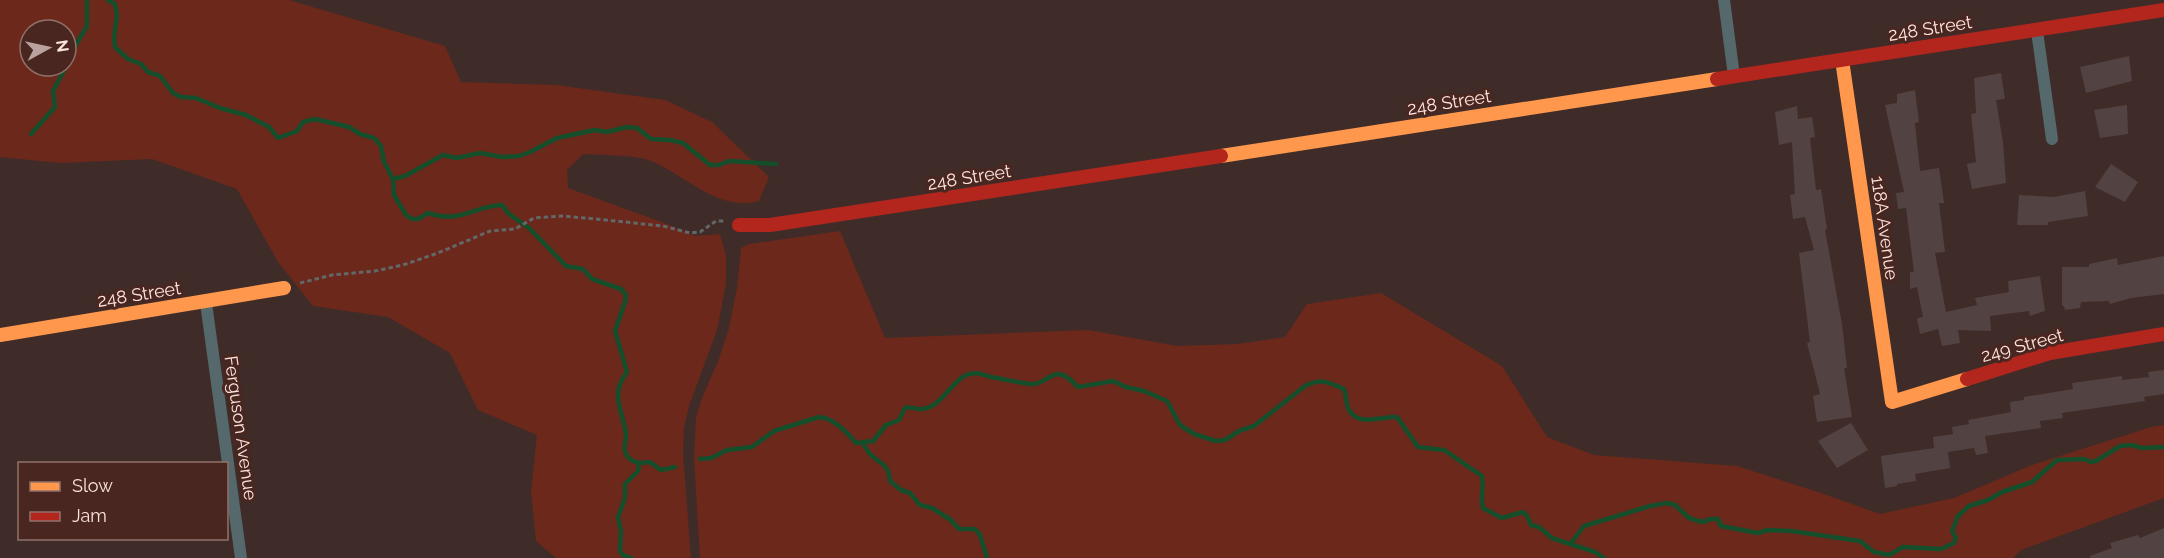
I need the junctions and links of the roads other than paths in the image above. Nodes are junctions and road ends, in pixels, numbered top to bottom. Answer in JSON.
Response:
{"nodes":[{"id":1,"x":1724,"y":0,"type":"edge"},
{"id":2,"x":2164,"y":10,"type":"edge"},
{"id":3,"x":2037,"y":31,"type":"junction"},
{"id":4,"x":1842,"y":60,"type":"junction"},
{"id":5,"x":1734,"y":76,"type":"junction"},
{"id":6,"x":2052,"y":139,"type":"dead end"},
{"id":7,"x":739,"y":225,"type":"road end"},
{"id":8,"x":284,"y":288,"type":"road end"},
{"id":9,"x":206,"y":303,"type":"junction"},
{"id":10,"x":2164,"y":334,"type":"edge"},
{"id":11,"x":0,"y":335,"type":"edge"},
{"id":12,"x":1892,"y":402,"type":"joint"},
{"id":13,"x":228,"y":462,"type":"edge"},
{"id":14,"x":228,"y":463,"type":"edge"},
{"id":15,"x":241,"y":558,"type":"edge"}],
"edges":[{"from":1,"to":5,"type":"street"},
{"from":2,"to":3,"type":"street","name":"248 Street"},
{"from":3,"to":4,"type":"street","name":"248 Street"},
{"from":3,"to":6,"type":"street"},
{"from":4,"to":5,"type":"street","name":"248 Street"},
{"from":4,"to":12,"type":"street","name":"118A Avenue"},
{"from":5,"to":7,"type":"street","name":"248 Street"},
{"from":8,"to":9,"type":"street","name":"248 Street"},
{"from":9,"to":11,"type":"street","name":"248 Street"},
{"from":9,"to":13,"type":"street","name":"Ferguson Avenue"},
{"from":10,"to":12,"type":"street","name":"249 Street"},
{"from":14,"to":15,"type":"street","name":"Ferguson Avenue"}]}
